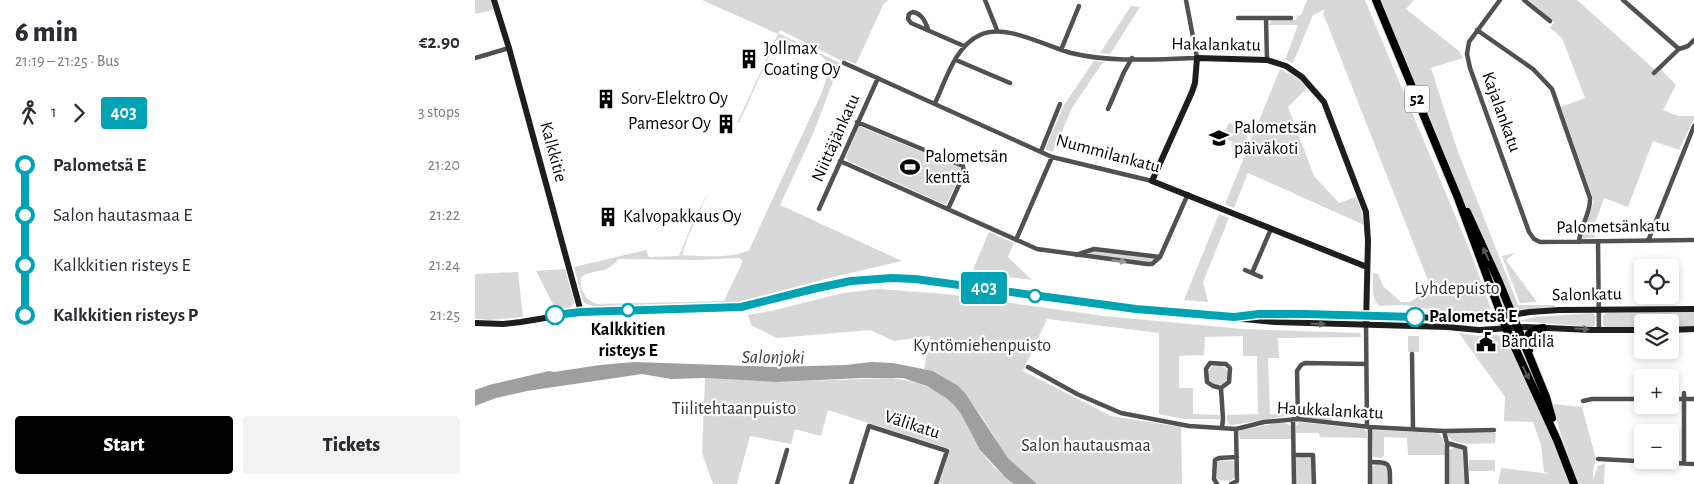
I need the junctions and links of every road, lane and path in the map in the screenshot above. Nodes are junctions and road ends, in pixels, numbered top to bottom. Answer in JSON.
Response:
{"nodes":[{"id":1,"x":494,"y":0,"type":"edge"},
{"id":2,"x":985,"y":0,"type":"edge"},
{"id":3,"x":1186,"y":0,"type":"edge"},
{"id":4,"x":1376,"y":0,"type":"edge"},
{"id":5,"x":1500,"y":0,"type":"edge"},
{"id":6,"x":1524,"y":0,"type":"edge"},
{"id":7,"x":1623,"y":0,"type":"edge"},
{"id":8,"x":1079,"y":6,"type":"dead end"},
{"id":9,"x":1239,"y":18,"type":"dead end"},
{"id":10,"x":1267,"y":18,"type":"junction"},
{"id":11,"x":1291,"y":18,"type":"dead end"},
{"id":12,"x":1550,"y":21,"type":"dead end"},
{"id":13,"x":928,"y":29,"type":"junction"},
{"id":14,"x":997,"y":30,"type":"junction"},
{"id":15,"x":1477,"y":30,"type":"junction"},
{"id":16,"x":1694,"y":40,"type":"edge"},
{"id":17,"x":964,"y":46,"type":"junction"},
{"id":18,"x":509,"y":48,"type":"junction"},
{"id":19,"x":1679,"y":49,"type":"junction"},
{"id":20,"x":1061,"y":50,"type":"junction"},
{"id":21,"x":475,"y":58,"type":"edge"},
{"id":22,"x":1132,"y":58,"type":"junction"},
{"id":23,"x":1197,"y":58,"type":"junction"},
{"id":24,"x":956,"y":60,"type":"junction"},
{"id":25,"x":1267,"y":60,"type":"junction"},
{"id":26,"x":844,"y":63,"type":"dead end"},
{"id":27,"x":1655,"y":73,"type":"dead end"},
{"id":28,"x":878,"y":78,"type":"junction"},
{"id":29,"x":1009,"y":83,"type":"dead end"},
{"id":30,"x":935,"y":103,"type":"junction"},
{"id":31,"x":1060,"y":104,"type":"dead end"},
{"id":32,"x":1108,"y":109,"type":"dead end"},
{"id":33,"x":857,"y":122,"type":"junction"},
{"id":34,"x":1694,"y":126,"type":"edge"},
{"id":35,"x":1041,"y":151,"type":"junction"},
{"id":36,"x":1052,"y":157,"type":"junction"},
{"id":37,"x":840,"y":161,"type":"junction"},
{"id":38,"x":1153,"y":181,"type":"junction"},
{"id":39,"x":1189,"y":194,"type":"junction"},
{"id":40,"x":1458,"y":198,"type":"junction"},
{"id":41,"x":819,"y":209,"type":"dead end"},
{"id":42,"x":948,"y":210,"type":"junction"},
{"id":43,"x":1271,"y":229,"type":"junction"},
{"id":44,"x":1534,"y":239,"type":"joint"},
{"id":45,"x":1016,"y":240,"type":"junction"},
{"id":46,"x":1694,"y":240,"type":"edge"},
{"id":47,"x":1648,"y":241,"type":"junction"},
{"id":48,"x":1579,"y":242,"type":"junction"},
{"id":49,"x":1598,"y":242,"type":"junction"},
{"id":50,"x":1075,"y":255,"type":"junction"},
{"id":51,"x":1160,"y":257,"type":"junction"},
{"id":52,"x":1367,"y":267,"type":"junction"},
{"id":53,"x":1245,"y":270,"type":"dead end"},
{"id":54,"x":1252,"y":273,"type":"junction"},
{"id":55,"x":1261,"y":277,"type":"dead end"},
{"id":56,"x":1599,"y":309,"type":"junction"},
{"id":57,"x":1694,"y":309,"type":"edge"},
{"id":58,"x":581,"y":312,"type":"junction"},
{"id":59,"x":1367,"y":315,"type":"junction"},
{"id":60,"x":1511,"y":315,"type":"junction"},
{"id":61,"x":1501,"y":316,"type":"junction"},
{"id":62,"x":1234,"y":317,"type":"junction"},
{"id":63,"x":475,"y":323,"type":"edge"},
{"id":64,"x":1366,"y":324,"type":"junction"},
{"id":65,"x":1506,"y":328,"type":"junction"},
{"id":66,"x":1516,"y":328,"type":"junction"},
{"id":67,"x":1543,"y":328,"type":"junction"},
{"id":68,"x":1694,"y":329,"type":"edge"},
{"id":69,"x":1599,"y":330,"type":"junction"},
{"id":70,"x":1634,"y":330,"type":"edge"},
{"id":71,"x":1679,"y":330,"type":"edge"},
{"id":72,"x":1412,"y":354,"type":"dead end"},
{"id":73,"x":1531,"y":361,"type":"junction"},
{"id":74,"x":1366,"y":364,"type":"junction"},
{"id":75,"x":1027,"y":367,"type":"dead end"},
{"id":76,"x":1221,"y":388,"type":"junction"},
{"id":77,"x":1684,"y":396,"type":"junction"},
{"id":78,"x":1679,"y":397,"type":"edge"},
{"id":79,"x":1634,"y":399,"type":"edge"},
{"id":80,"x":1694,"y":399,"type":"edge"},
{"id":81,"x":1583,"y":401,"type":"dead end"},
{"id":82,"x":1295,"y":419,"type":"junction"},
{"id":83,"x":1369,"y":427,"type":"junction"},
{"id":84,"x":1222,"y":428,"type":"junction"},
{"id":85,"x":1236,"y":429,"type":"junction"},
{"id":86,"x":1413,"y":429,"type":"junction"},
{"id":87,"x":1494,"y":430,"type":"dead end"},
{"id":88,"x":1444,"y":431,"type":"junction"},
{"id":89,"x":1557,"y":440,"type":"junction"},
{"id":90,"x":1447,"y":443,"type":"junction"},
{"id":91,"x":787,"y":450,"type":"dead end"},
{"id":92,"x":1293,"y":454,"type":"junction"},
{"id":93,"x":1237,"y":458,"type":"junction"},
{"id":94,"x":1598,"y":459,"type":"dead end"},
{"id":95,"x":1369,"y":462,"type":"junction"},
{"id":96,"x":1684,"y":463,"type":"junction"},
{"id":97,"x":1694,"y":464,"type":"edge"},
{"id":98,"x":777,"y":484,"type":"edge"},
{"id":99,"x":851,"y":484,"type":"edge"},
{"id":100,"x":936,"y":484,"type":"edge"},
{"id":101,"x":1217,"y":484,"type":"edge"},
{"id":102,"x":1231,"y":484,"type":"edge"},
{"id":103,"x":1294,"y":484,"type":"edge"},
{"id":104,"x":1314,"y":484,"type":"edge"},
{"id":105,"x":1370,"y":484,"type":"edge"},
{"id":106,"x":1390,"y":484,"type":"edge"},
{"id":107,"x":1447,"y":484,"type":"edge"},
{"id":108,"x":1467,"y":484,"type":"edge"},
{"id":109,"x":1574,"y":484,"type":"edge"}],
"edges":[{"from":1,"to":18,"type":"street","name":"Kalkkitie"},
{"from":2,"to":14,"type":"street"},
{"from":3,"to":23,"type":"street"},
{"from":4,"to":40,"type":"main road","number":"52"},
{"from":5,"to":15,"type":"street","name":"Kajalankatu"},
{"from":6,"to":12,"type":"street"},
{"from":7,"to":19,"type":"street"},
{"from":8,"to":20,"type":"street"},
{"from":9,"to":10,"type":"street"},
{"from":10,"to":11,"type":"street"},
{"from":10,"to":25,"type":"street"},
{"from":13,"to":13,"type":"street"},
{"from":13,"to":17,"type":"street"},
{"from":14,"to":17,"type":"street"},
{"from":14,"to":20,"type":"street","name":"Hakalankatu"},
{"from":15,"to":44,"type":"street","name":"Kajalankatu"},
{"from":15,"to":48,"type":"street"},
{"from":16,"to":19,"type":"street"},
{"from":17,"to":24,"type":"street"},
{"from":18,"to":21,"type":"street"},
{"from":18,"to":58,"type":"street","name":"Kalkkitie"},
{"from":19,"to":27,"type":"street"},
{"from":20,"to":22,"type":"street","name":"Hakalankatu"},
{"from":22,"to":23,"type":"street","name":"Hakalankatu"},
{"from":22,"to":32,"type":"street"},
{"from":23,"to":25,"type":"street","name":"Hakalankatu"},
{"from":23,"to":38,"type":"street"},
{"from":24,"to":29,"type":"street"},
{"from":24,"to":30,"type":"street"},
{"from":25,"to":52,"type":"street","name":"Hakalankatu"},
{"from":26,"to":28,"type":"street","name":"Nummilankatu"},
{"from":28,"to":30,"type":"street","name":"Nummilankatu"},
{"from":28,"to":33,"type":"street","name":"Niittäjänkatu"},
{"from":30,"to":35,"type":"street","name":"Nummilankatu"},
{"from":31,"to":35,"type":"street"},
{"from":33,"to":37,"type":"street","name":"Niittäjänkatu"},
{"from":33,"to":42,"type":"street"},
{"from":34,"to":47,"type":"street"},
{"from":35,"to":36,"type":"street","name":"Nummilankatu"},
{"from":36,"to":38,"type":"street","name":"Nummilankatu"},
{"from":36,"to":45,"type":"street"},
{"from":37,"to":41,"type":"street","name":"Niittäjänkatu"},
{"from":37,"to":42,"type":"street"},
{"from":38,"to":39,"type":"street","name":"Nummilankatu"},
{"from":39,"to":43,"type":"street","name":"Nummilankatu"},
{"from":39,"to":51,"type":"street"},
{"from":60,"to":40,"type":"main road","number":"52","one_way":true},
{"from":40,"to":61,"type":"main road","number":"52"},
{"from":42,"to":45,"type":"street"},
{"from":43,"to":52,"type":"street","name":"Nummilankatu"},
{"from":43,"to":54,"type":"street"},
{"from":44,"to":48,"type":"street","name":"Palometsänkatu"},
{"from":45,"to":50,"type":"street"},
{"from":46,"to":47,"type":"street","name":"Palometsänkatu"},
{"from":47,"to":49,"type":"street","name":"Palometsänkatu"},
{"from":48,"to":49,"type":"street","name":"Palometsänkatu"},
{"from":49,"to":56,"type":"street"},
{"from":50,"to":51,"type":"street"},
{"from":50,"to":51,"type":"street","one_way":true},
{"from":52,"to":59,"type":"street","name":"Hakalankatu"},
{"from":53,"to":54,"type":"street"},
{"from":54,"to":55,"type":"street"},
{"from":56,"to":57,"type":"street","name":"Salonkatu"},
{"from":56,"to":60,"type":"street","name":"Salonkatu"},
{"from":56,"to":69,"type":"street"},
{"from":58,"to":62,"type":"street"},
{"from":58,"to":63,"type":"street"},
{"from":59,"to":61,"type":"street","name":"Salonkatu"},
{"from":59,"to":62,"type":"street","name":"Salonkatu"},
{"from":59,"to":64,"type":"street","name":"Hakalankatu"},
{"from":60,"to":61,"type":"street","name":"Salonkatu"},
{"from":60,"to":66,"type":"main road","number":"52"},
{"from":61,"to":65,"type":"main road","number":"52"},
{"from":62,"to":64,"type":"street","name":"Salonkatu","one_way":true},
{"from":64,"to":65,"type":"street","name":"Salonkatu"},
{"from":64,"to":74,"type":"street"},
{"from":65,"to":66,"type":"street","name":"Salonkatu"},
{"from":65,"to":89,"type":"main road","number":"52","one_way":true},
{"from":66,"to":67,"type":"street","name":"Salonkatu"},
{"from":66,"to":73,"type":"main road","number":"52"},
{"from":67,"to":69,"type":"street","name":"Salonkatu","one_way":true},
{"from":67,"to":73,"type":"main road"},
{"from":68,"to":71,"type":"street"},
{"from":69,"to":70,"type":"street","name":"Salonkatu"},
{"from":72,"to":86,"type":"street"},
{"from":73,"to":89,"type":"main road","number":"52"},
{"from":74,"to":82,"type":"street"},
{"from":74,"to":83,"type":"street"},
{"from":75,"to":84,"type":"street","name":"Haukkalankatu"},
{"from":76,"to":76,"type":"street"},
{"from":76,"to":84,"type":"street"},
{"from":77,"to":78,"type":"street"},
{"from":77,"to":80,"type":"street"},
{"from":77,"to":96,"type":"street"},
{"from":79,"to":81,"type":"street"},
{"from":82,"to":83,"type":"street","name":"Haukkalankatu"},
{"from":82,"to":85,"type":"street","name":"Haukkalankatu"},
{"from":82,"to":92,"type":"street"},
{"from":83,"to":86,"type":"street","name":"Haukkalankatu"},
{"from":83,"to":95,"type":"street"},
{"from":84,"to":85,"type":"street","name":"Haukkalankatu"},
{"from":85,"to":93,"type":"street"},
{"from":86,"to":88,"type":"street","name":"Haukkalankatu"},
{"from":87,"to":88,"type":"street","name":"Haukkalankatu"},
{"from":88,"to":90,"type":"street"},
{"from":89,"to":109,"type":"main road","number":"52"},
{"from":90,"to":107,"type":"street"},
{"from":90,"to":108,"type":"street"},
{"from":91,"to":98,"type":"street"},
{"from":92,"to":103,"type":"street"},
{"from":92,"to":104,"type":"street"},
{"from":93,"to":101,"type":"street"},
{"from":93,"to":102,"type":"street"},
{"from":94,"to":96,"type":"street"},
{"from":95,"to":105,"type":"street"},
{"from":95,"to":106,"type":"street"},
{"from":96,"to":97,"type":"street"},
{"from":99,"to":100,"type":"street","name":"Välikatu"}]}
